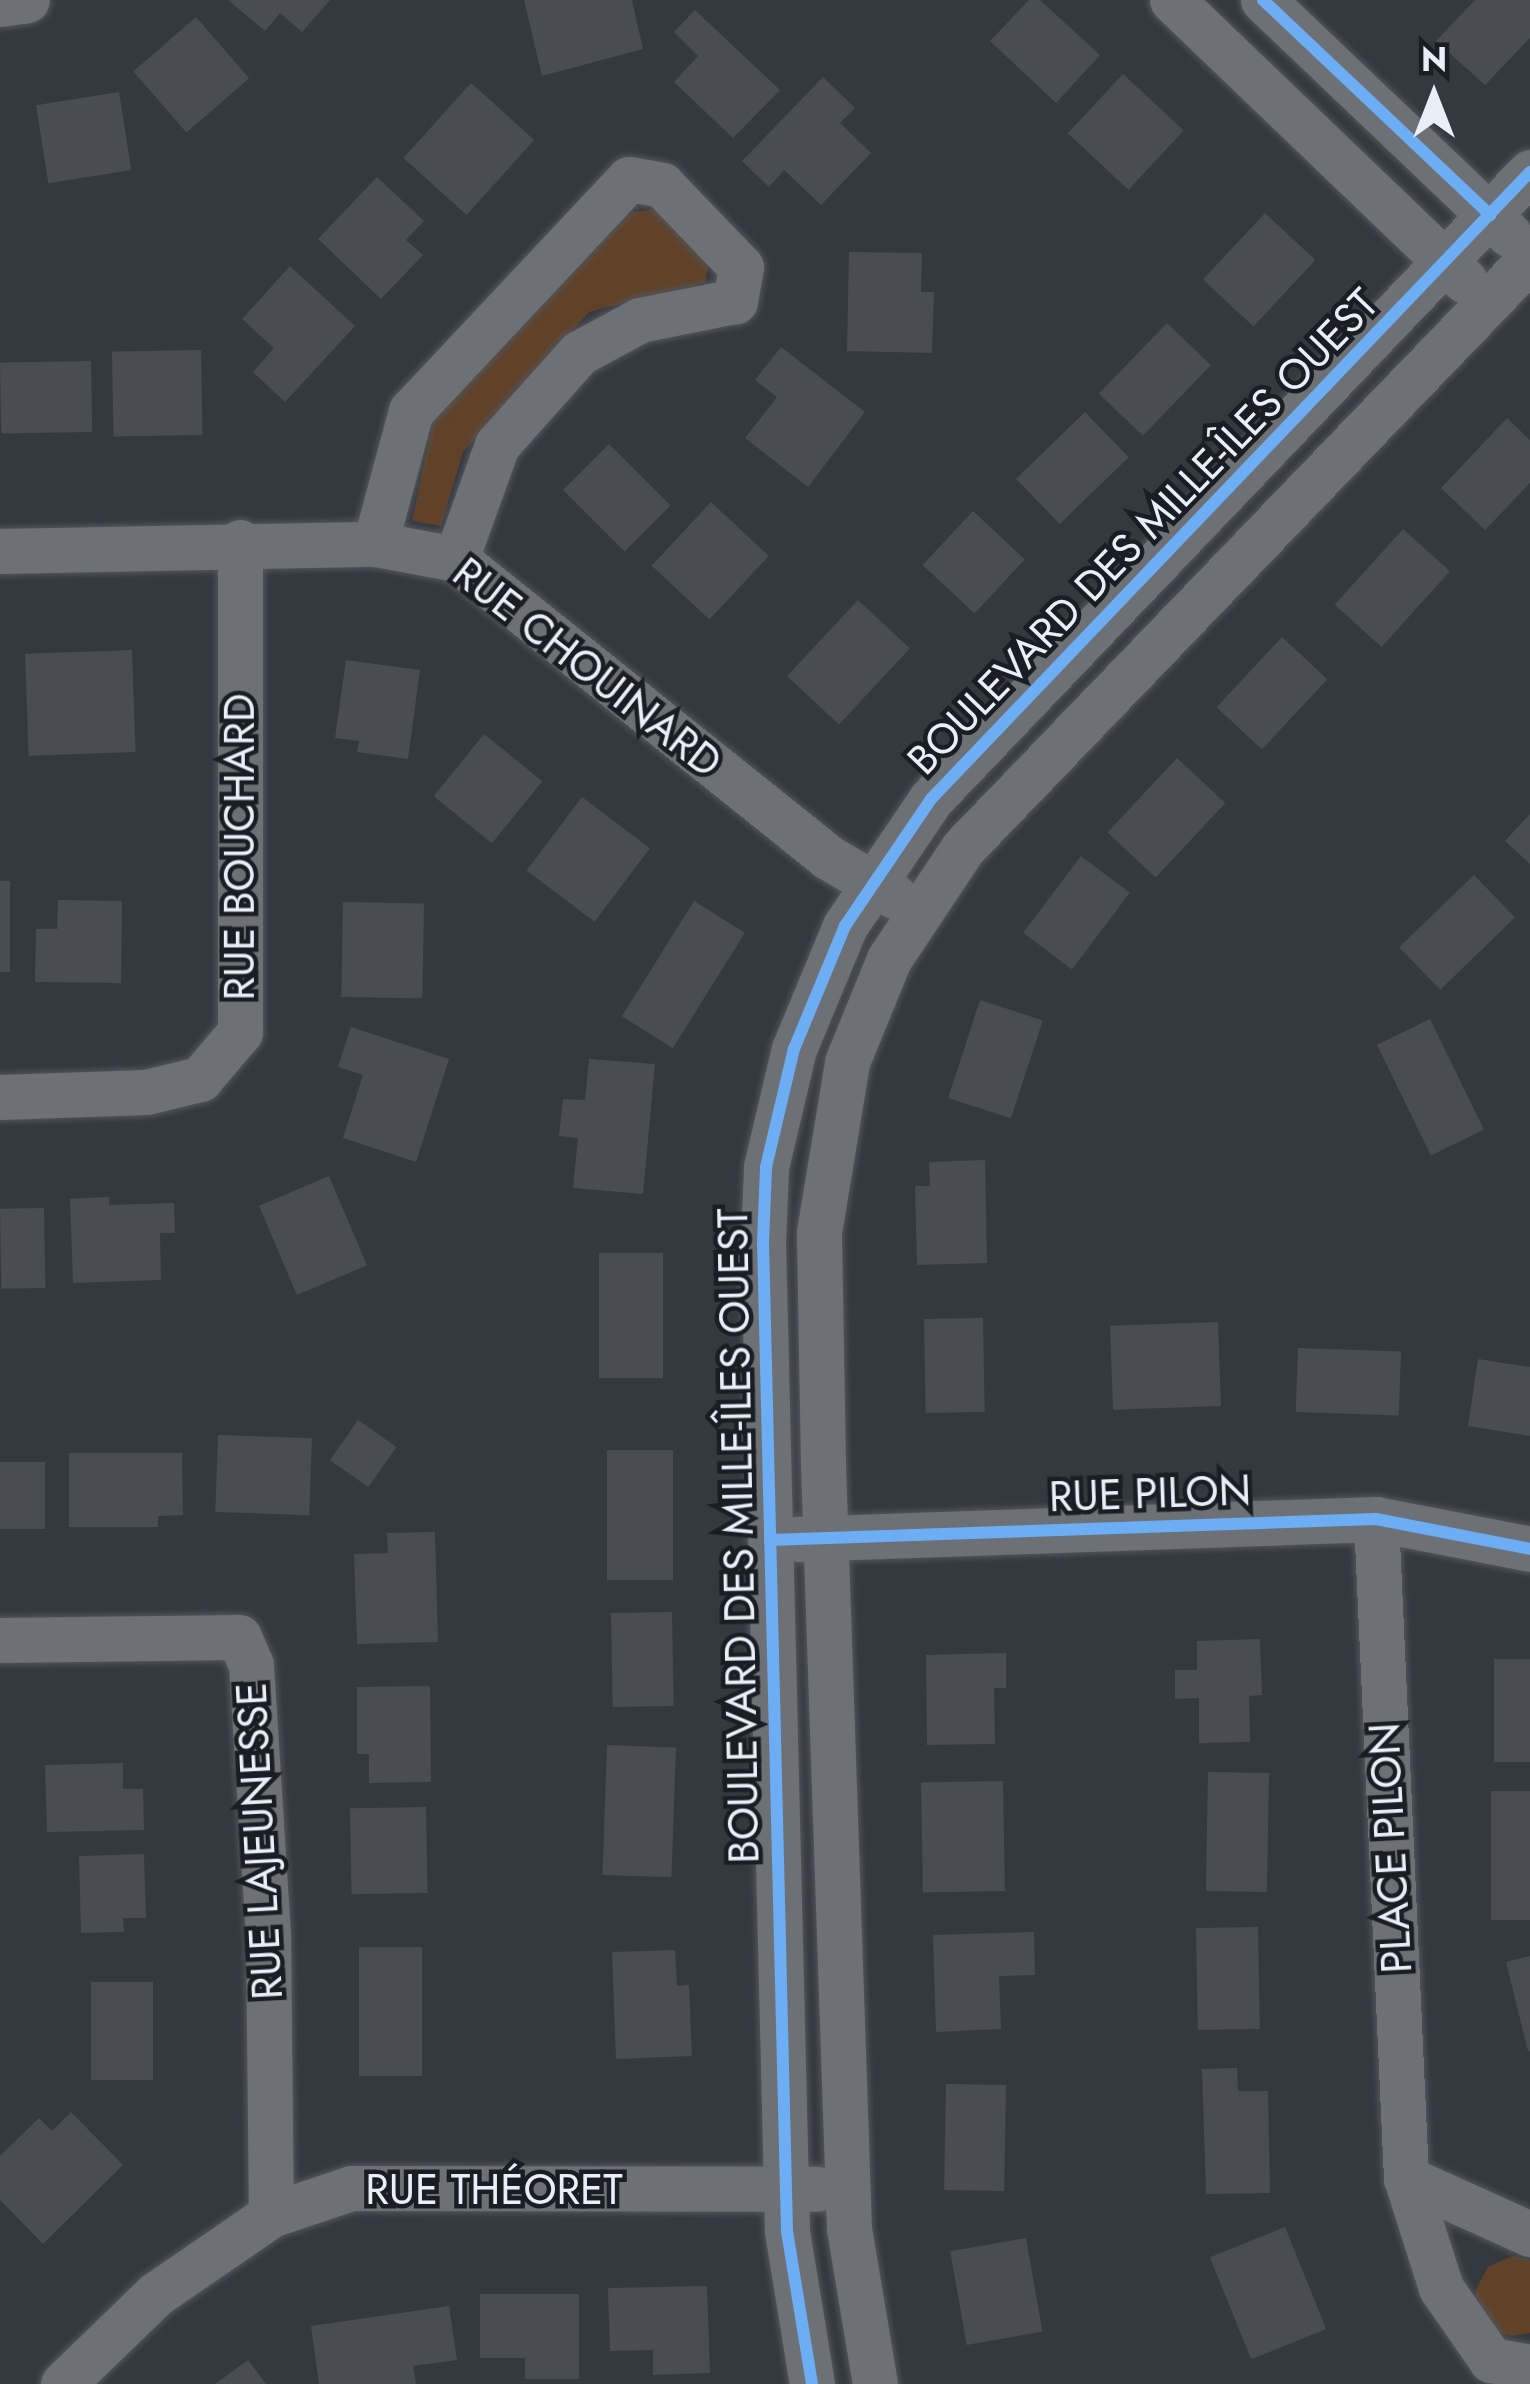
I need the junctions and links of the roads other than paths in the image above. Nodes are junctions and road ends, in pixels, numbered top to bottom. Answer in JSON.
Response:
{"nodes":[{"id":1,"x":27,"y":0,"type":"edge"},
{"id":2,"x":1172,"y":0,"type":"edge"},
{"id":3,"x":1263,"y":0,"type":"edge"},
{"id":4,"x":0,"y":4,"type":"edge"},
{"id":5,"x":1530,"y":172,"type":"edge"},
{"id":6,"x":1490,"y":215,"type":"junction"},
{"id":7,"x":1530,"y":256,"type":"edge"},
{"id":8,"x":1446,"y":262,"type":"junction"},
{"id":9,"x":1486,"y":300,"type":"junction"},
{"id":10,"x":241,"y":542,"type":"junction"},
{"id":11,"x":375,"y":544,"type":"junction"},
{"id":12,"x":0,"y":551,"type":"edge"},
{"id":13,"x":456,"y":559,"type":"junction"},
{"id":14,"x":870,"y":883,"type":"junction"},
{"id":15,"x":918,"y":909,"type":"junction"},
{"id":16,"x":0,"y":1097,"type":"edge"},
{"id":17,"x":1376,"y":1519,"type":"junction"},
{"id":18,"x":826,"y":1538,"type":"junction"},
{"id":19,"x":770,"y":1540,"type":"junction"},
{"id":20,"x":1530,"y":1549,"type":"edge"},
{"id":21,"x":0,"y":1640,"type":"edge"},
{"id":22,"x":1406,"y":2178,"type":"junction"},
{"id":23,"x":847,"y":2188,"type":"junction"},
{"id":24,"x":786,"y":2190,"type":"junction"},
{"id":25,"x":271,"y":2215,"type":"junction"},
{"id":26,"x":1530,"y":2234,"type":"edge"},
{"id":27,"x":1530,"y":2367,"type":"edge"},
{"id":28,"x":63,"y":2384,"type":"edge"},
{"id":29,"x":812,"y":2384,"type":"edge"},
{"id":30,"x":875,"y":2384,"type":"edge"}],
"edges":[{"from":1,"to":4,"type":"street"},
{"from":2,"to":8,"type":"street"},
{"from":3,"to":6,"type":"street"},
{"from":5,"to":6,"type":"street","name":"BOULEVARD DES MILLE-ÎLES OUEST"},
{"from":6,"to":7,"type":"street"},
{"from":6,"to":8,"type":"street","name":"BOULEVARD DES MILLE-ÎLES OUEST"},
{"from":7,"to":9,"type":"street","name":"BOULEVARD DES MILLE-ÎLES OUEST"},
{"from":8,"to":9,"type":"street"},
{"from":8,"to":14,"type":"street","name":"BOULEVARD DES MILLE-ÎLES OUEST"},
{"from":9,"to":15,"type":"street","name":"BOULEVARD DES MILLE-ÎLES OUEST"},
{"from":10,"to":11,"type":"street","name":"RUE CHOUINARD"},
{"from":10,"to":12,"type":"street","name":"RUE CHOUINARD"},
{"from":10,"to":16,"type":"street","name":"RUE BOUCHARD"},
{"from":11,"to":13,"type":"street","name":"RUE CHOUINARD"},
{"from":11,"to":13,"type":"street"},
{"from":13,"to":14,"type":"street","name":"RUE CHOUINARD"},
{"from":14,"to":15,"type":"street","name":"RUE CHOUINARD"},
{"from":14,"to":19,"type":"street","name":"BOULEVARD DES MILLE-ÎLES OUEST"},
{"from":15,"to":18,"type":"street","name":"BOULEVARD DES MILLE-ÎLES OUEST"},
{"from":17,"to":18,"type":"street","name":"RUE PILON"},
{"from":17,"to":20,"type":"street","name":"RUE PILON"},
{"from":17,"to":22,"type":"street","name":"PLACE PILON"},
{"from":18,"to":19,"type":"street","name":"RUE PILON"},
{"from":18,"to":23,"type":"street","name":"BOULEVARD DES MILLE-ÎLES OUEST"},
{"from":19,"to":24,"type":"street","name":"BOULEVARD DES MILLE-ÎLES OUEST"},
{"from":21,"to":25,"type":"street","name":"RUE LAJEUNESSE"},
{"from":22,"to":26,"type":"street"},
{"from":22,"to":27,"type":"street","name":"PLACE PILON"},
{"from":23,"to":24,"type":"street","name":"RUE THÉORET"},
{"from":23,"to":30,"type":"street","name":"BOULEVARD DES MILLE-ÎLES OUEST"},
{"from":24,"to":25,"type":"street","name":"RUE THÉORET"},
{"from":24,"to":29,"type":"street","name":"BOULEVARD DES MILLE-ÎLES OUEST"},
{"from":25,"to":28,"type":"street","name":"RUE THÉORET"}]}
